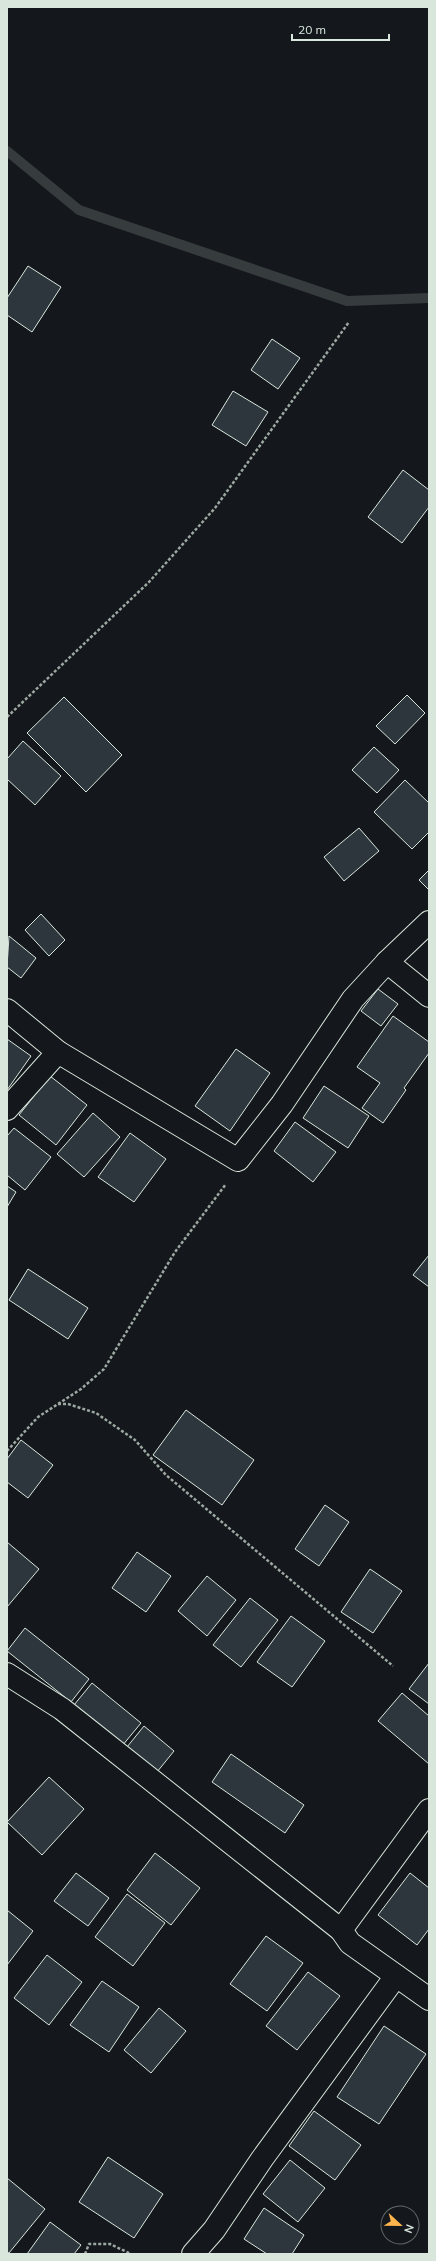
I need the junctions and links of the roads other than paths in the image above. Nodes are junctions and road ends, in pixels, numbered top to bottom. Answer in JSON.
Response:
{"nodes":[{"id":1,"x":429,"y":922,"type":"edge"},
{"id":2,"x":387,"y":962,"type":"junction"},
{"id":3,"x":429,"y":996,"type":"edge"},
{"id":4,"x":7,"y":1010,"type":"edge"},
{"id":5,"x":58,"y":1052,"type":"junction"},
{"id":6,"x":7,"y":1109,"type":"edge"},
{"id":7,"x":7,"y":1674,"type":"edge"},
{"id":8,"x":429,"y":1810,"type":"edge"},
{"id":9,"x":341,"y":1930,"type":"junction"},
{"id":10,"x":396,"y":1976,"type":"junction"},
{"id":11,"x":429,"y":1999,"type":"edge"},
{"id":12,"x":193,"y":2254,"type":"edge"}],
"edges":[{"from":1,"to":2,"type":"street"},
{"from":2,"to":3,"type":"street"},
{"from":2,"to":5,"type":"street"},
{"from":4,"to":5,"type":"street"},
{"from":5,"to":6,"type":"street"},
{"from":7,"to":9,"type":"street"},
{"from":8,"to":9,"type":"street"},
{"from":9,"to":10,"type":"street"},
{"from":10,"to":11,"type":"street"},
{"from":10,"to":12,"type":"street"}]}
